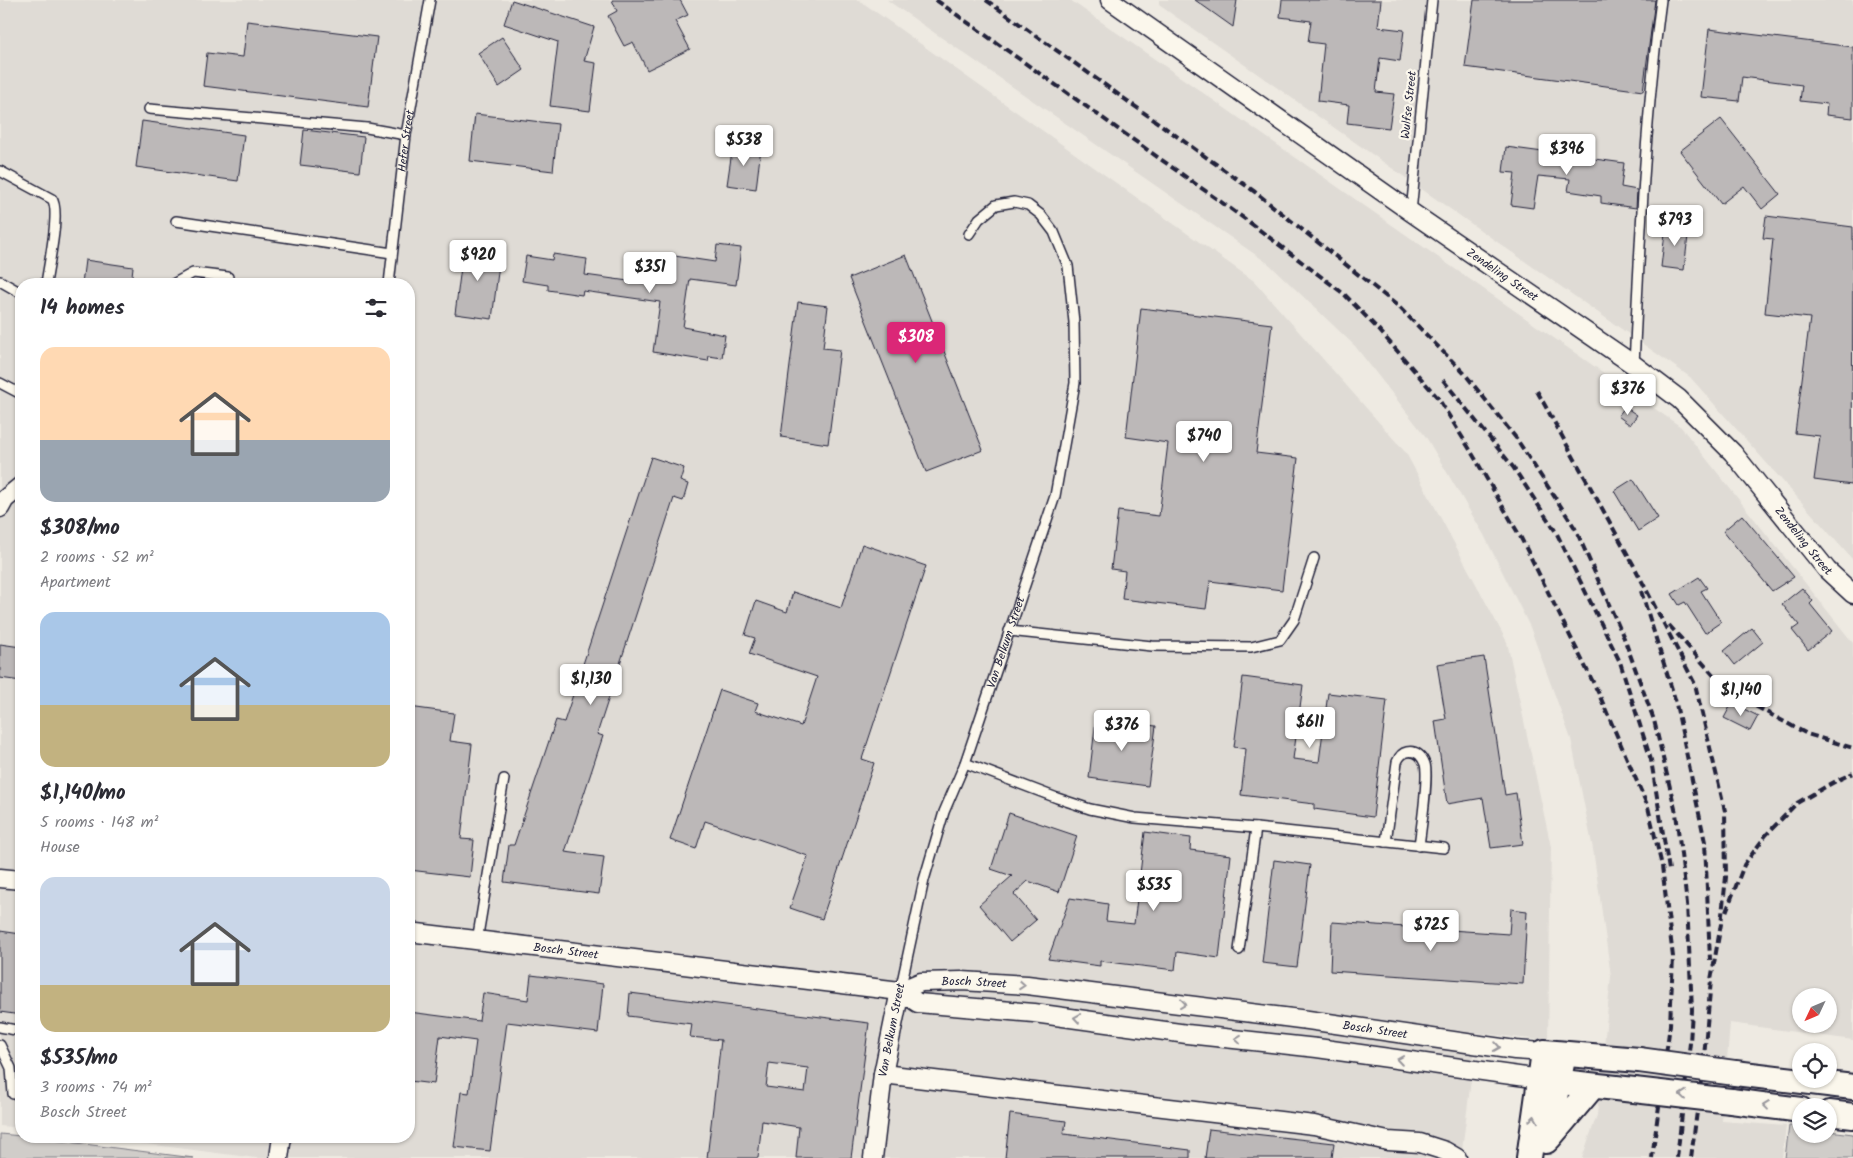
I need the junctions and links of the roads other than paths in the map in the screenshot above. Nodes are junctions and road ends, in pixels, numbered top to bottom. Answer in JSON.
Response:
{"nodes":[{"id":1,"x":430,"y":0,"type":"edge"},
{"id":2,"x":1110,"y":0,"type":"edge"},
{"id":3,"x":1432,"y":0,"type":"edge"},
{"id":4,"x":1661,"y":0,"type":"edge"},
{"id":5,"x":149,"y":109,"type":"dead end"},
{"id":6,"x":406,"y":135,"type":"junction"},
{"id":7,"x":0,"y":171,"type":"edge"},
{"id":8,"x":1411,"y":212,"type":"junction"},
{"id":9,"x":176,"y":220,"type":"dead end"},
{"id":10,"x":969,"y":234,"type":"dead end"},
{"id":11,"x":392,"y":253,"type":"junction"},
{"id":12,"x":228,"y":277,"type":"dead end"},
{"id":13,"x":47,"y":278,"type":"edge"},
{"id":14,"x":184,"y":278,"type":"edge"},
{"id":15,"x":389,"y":278,"type":"edge"},
{"id":16,"x":0,"y":281,"type":"edge"},
{"id":17,"x":15,"y":290,"type":"edge"},
{"id":18,"x":1634,"y":365,"type":"junction"},
{"id":19,"x":0,"y":383,"type":"edge"},
{"id":20,"x":15,"y":391,"type":"edge"},
{"id":21,"x":15,"y":491,"type":"edge"},
{"id":22,"x":0,"y":508,"type":"edge"},
{"id":23,"x":1314,"y":558,"type":"dead end"},
{"id":24,"x":1853,"y":594,"type":"edge"},
{"id":25,"x":1010,"y":631,"type":"junction"},
{"id":26,"x":966,"y":763,"type":"junction"},
{"id":27,"x":504,"y":779,"type":"dead end"},
{"id":28,"x":1256,"y":828,"type":"junction"},
{"id":29,"x":1386,"y":842,"type":"junction"},
{"id":30,"x":1419,"y":846,"type":"junction"},
{"id":31,"x":1444,"y":848,"type":"dead end"},
{"id":32,"x":0,"y":878,"type":"edge"},
{"id":33,"x":15,"y":879,"type":"edge"},
{"id":34,"x":415,"y":933,"type":"edge"},
{"id":35,"x":477,"y":941,"type":"junction"},
{"id":36,"x":1238,"y":950,"type":"dead end"},
{"id":37,"x":900,"y":991,"type":"junction"},
{"id":38,"x":0,"y":1028,"type":"edge"},
{"id":39,"x":15,"y":1030,"type":"edge"},
{"id":40,"x":0,"y":1045,"type":"edge"},
{"id":41,"x":1554,"y":1053,"type":"junction"},
{"id":42,"x":883,"y":1074,"type":"junction"},
{"id":43,"x":1550,"y":1080,"type":"junction"},
{"id":44,"x":1593,"y":1086,"type":"junction"},
{"id":45,"x":1853,"y":1087,"type":"edge"},
{"id":46,"x":13,"y":1094,"type":"dead end"},
{"id":47,"x":1792,"y":1109,"type":"edge"},
{"id":48,"x":1837,"y":1114,"type":"edge"},
{"id":49,"x":1853,"y":1116,"type":"edge"},
{"id":50,"x":281,"y":1143,"type":"edge"},
{"id":51,"x":1544,"y":1150,"type":"edge"},
{"id":52,"x":279,"y":1158,"type":"edge"},
{"id":53,"x":873,"y":1158,"type":"edge"},
{"id":54,"x":1457,"y":1158,"type":"edge"},
{"id":55,"x":1529,"y":1158,"type":"edge"}],
"edges":[{"from":1,"to":6,"type":"lane","name":"Hefer Street"},
{"from":2,"to":8,"type":"street","name":"Zendeling Street"},
{"from":3,"to":8,"type":"lane","name":"Wulfse Street"},
{"from":4,"to":18,"type":"lane"},
{"from":5,"to":6,"type":"lane"},
{"from":6,"to":11,"type":"lane","name":"Hefer Street"},
{"from":7,"to":13,"type":"lane"},
{"from":8,"to":18,"type":"street","name":"Zendeling Street"},
{"from":9,"to":11,"type":"lane"},
{"from":10,"to":25,"type":"lane","name":"Van Belkum Street"},
{"from":11,"to":15,"type":"lane","name":"Hefer Street"},
{"from":12,"to":14,"type":"lane"},
{"from":16,"to":17,"type":"lane"},
{"from":18,"to":24,"type":"street","name":"Zendeling Street"},
{"from":19,"to":20,"type":"lane"},
{"from":21,"to":22,"type":"street"},
{"from":23,"to":25,"type":"lane"},
{"from":25,"to":26,"type":"lane","name":"Van Belkum Street"},
{"from":26,"to":28,"type":"lane"},
{"from":26,"to":37,"type":"lane","name":"Van Belkum Street"},
{"from":27,"to":35,"type":"lane"},
{"from":28,"to":29,"type":"lane"},
{"from":28,"to":36,"type":"lane"},
{"from":29,"to":30,"type":"lane"},
{"from":29,"to":30,"type":"lane"},
{"from":30,"to":31,"type":"lane"},
{"from":32,"to":33,"type":"street"},
{"from":34,"to":35,"type":"street","name":"Bosch Street"},
{"from":35,"to":37,"type":"street","name":"Bosch Street"},
{"from":37,"to":41,"type":"street","name":"Bosch Street","one_way":true},
{"from":37,"to":42,"type":"street","name":"Van Belkum Street"},
{"from":43,"to":37,"type":"street","name":"Bosch Street","one_way":true},
{"from":38,"to":39,"type":"lane"},
{"from":40,"to":46,"type":"lane"},
{"from":41,"to":43,"type":"street"},
{"from":41,"to":45,"type":"street","name":"Bosch Street","bridge":true},
{"from":42,"to":53,"type":"street","name":"Van Belkum Street"},
{"from":42,"to":54,"type":"street"},
{"from":43,"to":44,"type":"street","name":"Bosch Street"},
{"from":43,"to":51,"type":"street"},
{"from":55,"to":43,"type":"street","one_way":true},
{"from":47,"to":44,"type":"street","name":"Bosch Street","one_way":true,"bridge":true},
{"from":44,"to":51,"type":"street"},
{"from":48,"to":49,"type":"street"},
{"from":50,"to":52,"type":"street"}]}
